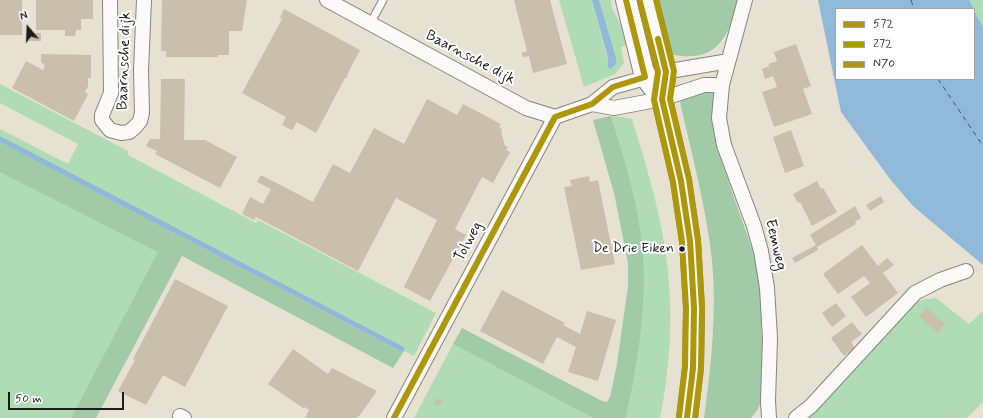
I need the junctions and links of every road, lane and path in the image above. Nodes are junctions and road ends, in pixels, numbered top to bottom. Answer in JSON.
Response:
{"nodes":[{"id":1,"x":110,"y":0,"type":"edge"},
{"id":2,"x":144,"y":0,"type":"edge"},
{"id":3,"x":383,"y":0,"type":"edge"},
{"id":4,"x":626,"y":0,"type":"edge"},
{"id":5,"x":648,"y":0,"type":"edge"},
{"id":6,"x":745,"y":0,"type":"edge"},
{"id":7,"x":331,"y":1,"type":"edge"},
{"id":8,"x":370,"y":24,"type":"junction"},
{"id":9,"x":727,"y":63,"type":"junction"},
{"id":10,"x":666,"y":72,"type":"junction"},
{"id":11,"x":645,"y":77,"type":"junction"},
{"id":12,"x":722,"y":85,"type":"junction"},
{"id":13,"x":662,"y":99,"type":"junction"},
{"id":14,"x":592,"y":104,"type":"junction"},
{"id":15,"x":555,"y":117,"type":"junction"},
{"id":16,"x":966,"y":271,"type":"dead end"},
{"id":17,"x":394,"y":418,"type":"edge"},
{"id":18,"x":686,"y":418,"type":"edge"},
{"id":19,"x":769,"y":418,"type":"edge"},
{"id":20,"x":796,"y":418,"type":"edge"}],
"edges":[{"from":1,"to":2,"type":"street","name":"Baarnsche dijk"},
{"from":3,"to":8,"type":"lane"},
{"from":4,"to":11,"type":"main road"},
{"from":5,"to":10,"type":"main road"},
{"from":6,"to":9,"type":"street","name":"Eemweg"},
{"from":7,"to":8,"type":"street","name":"Baarnsche dijk"},
{"from":8,"to":15,"type":"street","name":"Baarnsche dijk"},
{"from":9,"to":10,"type":"street"},
{"from":9,"to":12,"type":"street","name":"Eemweg"},
{"from":10,"to":11,"type":"street"},
{"from":10,"to":13,"type":"main road"},
{"from":11,"to":13,"type":"main road"},
{"from":11,"to":14,"type":"street"},
{"from":12,"to":13,"type":"street"},
{"from":12,"to":19,"type":"street","name":"Eemweg"},
{"from":13,"to":14,"type":"street"},
{"from":13,"to":18,"type":"main road"},
{"from":14,"to":15,"type":"street"},
{"from":15,"to":17,"type":"street","name":"Tolweg"},
{"from":16,"to":20,"type":"street"}]}
